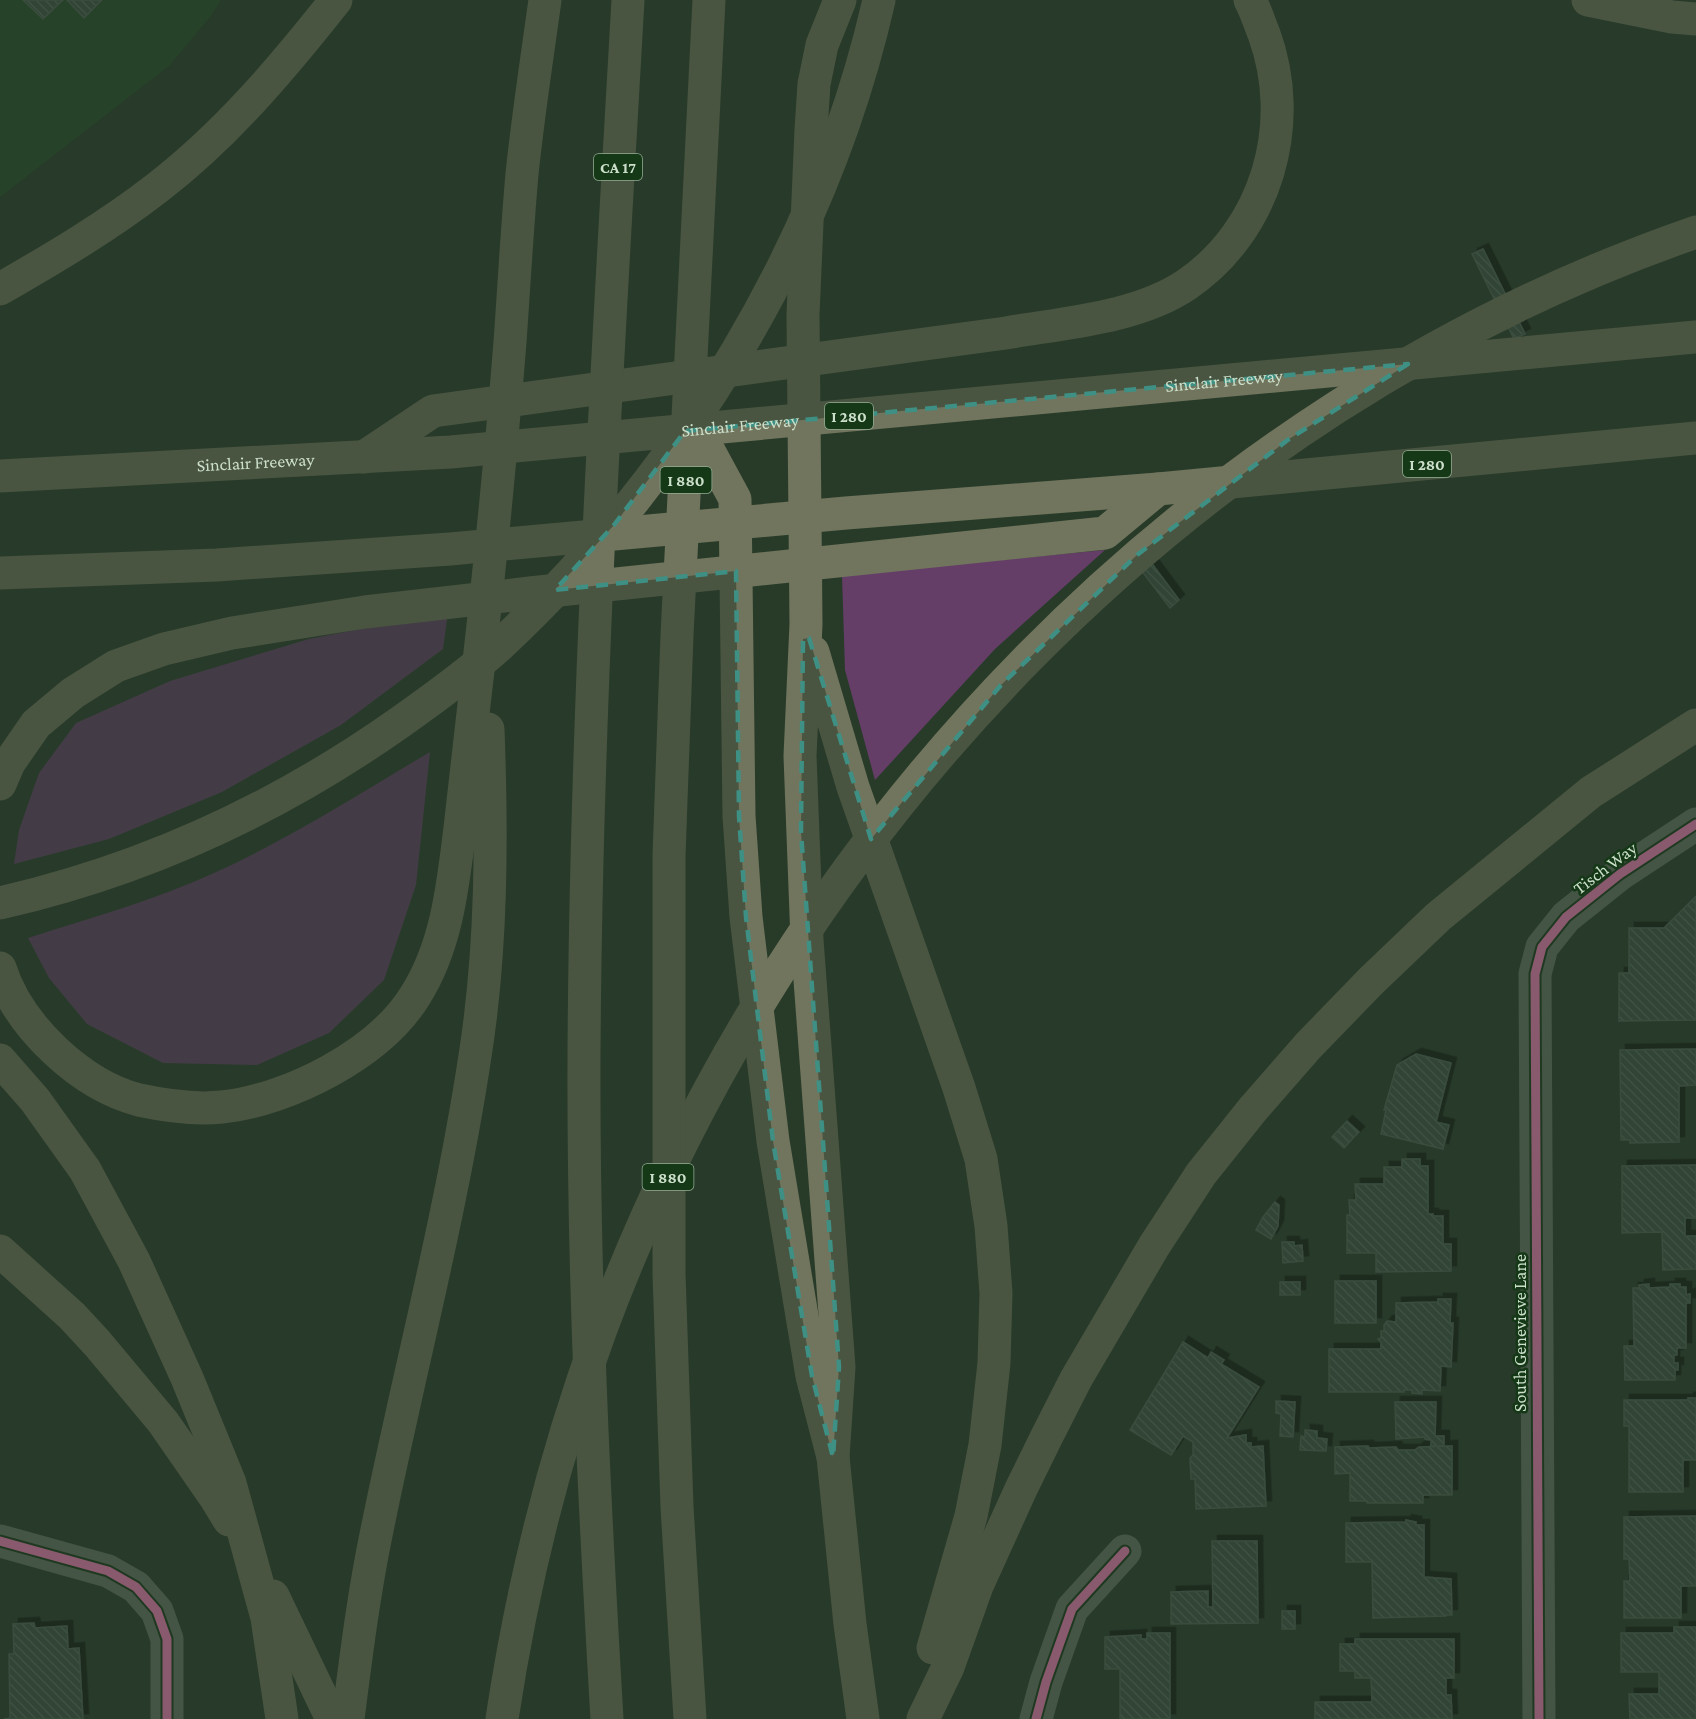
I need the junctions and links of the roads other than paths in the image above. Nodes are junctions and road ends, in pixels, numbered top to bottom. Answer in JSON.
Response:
{"nodes":[{"id":1,"x":336,"y":0,"type":"edge"},
{"id":2,"x":545,"y":0,"type":"edge"},
{"id":3,"x":628,"y":0,"type":"edge"},
{"id":4,"x":709,"y":0,"type":"edge"},
{"id":5,"x":840,"y":0,"type":"edge"},
{"id":6,"x":879,"y":0,"type":"edge"},
{"id":7,"x":1250,"y":0,"type":"edge"},
{"id":8,"x":1588,"y":0,"type":"edge"},
{"id":9,"x":1696,"y":19,"type":"edge"},
{"id":10,"x":1696,"y":232,"type":"edge"},
{"id":11,"x":0,"y":288,"type":"edge"},
{"id":12,"x":1696,"y":337,"type":"edge"},
{"id":13,"x":689,"y":414,"type":"junction"},
{"id":14,"x":1696,"y":438,"type":"edge"},
{"id":15,"x":363,"y":458,"type":"junction"},
{"id":16,"x":0,"y":476,"type":"edge"},
{"id":17,"x":1158,"y":489,"type":"junction"},
{"id":18,"x":0,"y":573,"type":"edge"},
{"id":19,"x":484,"y":619,"type":"junction"},
{"id":20,"x":806,"y":624,"type":"junction"},
{"id":21,"x":1696,"y":725,"type":"edge"},
{"id":22,"x":0,"y":784,"type":"edge"},
{"id":23,"x":1696,"y":824,"type":"edge"},
{"id":24,"x":0,"y":903,"type":"edge"},
{"id":25,"x":1542,"y":947,"type":"joint"},
{"id":26,"x":0,"y":969,"type":"edge"},
{"id":27,"x":0,"y":1060,"type":"edge"},
{"id":28,"x":0,"y":1251,"type":"edge"},
{"id":29,"x":833,"y":1457,"type":"junction"},
{"id":30,"x":0,"y":1541,"type":"edge"},
{"id":31,"x":1125,"y":1551,"type":"dead end"},
{"id":32,"x":167,"y":1719,"type":"edge"},
{"id":33,"x":282,"y":1719,"type":"edge"},
{"id":34,"x":332,"y":1719,"type":"edge"},
{"id":35,"x":348,"y":1719,"type":"edge"},
{"id":36,"x":502,"y":1719,"type":"edge"},
{"id":37,"x":607,"y":1719,"type":"edge"},
{"id":38,"x":690,"y":1719,"type":"edge"},
{"id":39,"x":863,"y":1719,"type":"edge"},
{"id":40,"x":922,"y":1719,"type":"edge"},
{"id":41,"x":1036,"y":1719,"type":"edge"},
{"id":42,"x":1539,"y":1719,"type":"edge"}],
"edges":[{"from":1,"to":11,"type":"highway"},
{"from":2,"to":19,"type":"highway"},
{"from":3,"to":37,"type":"highway","number":"CA 17"},
{"from":4,"to":13,"type":"highway","number":"I 880"},
{"from":5,"to":20,"type":"highway"},
{"from":6,"to":24,"type":"highway"},
{"from":7,"to":15,"type":"highway"},
{"from":8,"to":9,"type":"highway"},
{"from":10,"to":36,"type":"highway"},
{"from":12,"to":15,"type":"highway","name":"Sinclair Freeway","number":"I 280"},
{"from":13,"to":29,"type":"highway"},
{"from":13,"to":38,"type":"highway","number":"I 880"},
{"from":14,"to":17,"type":"highway","number":"I 280"},
{"from":15,"to":16,"type":"highway","name":"Sinclair Freeway","number":"I 280"},
{"from":17,"to":18,"type":"highway","number":"I 280"},
{"from":17,"to":22,"type":"highway"},
{"from":19,"to":26,"type":"highway"},
{"from":19,"to":35,"type":"highway"},
{"from":20,"to":29,"type":"highway"},
{"from":20,"to":40,"type":"highway"},
{"from":21,"to":40,"type":"highway"},
{"from":23,"to":25,"type":"street","name":"Tisch Way"},
{"from":25,"to":42,"type":"street","name":"South Genevieve Lane"},
{"from":27,"to":33,"type":"highway"},
{"from":28,"to":34,"type":"highway"},
{"from":29,"to":39,"type":"highway"},
{"from":30,"to":32,"type":"street"},
{"from":31,"to":41,"type":"street"}]}
